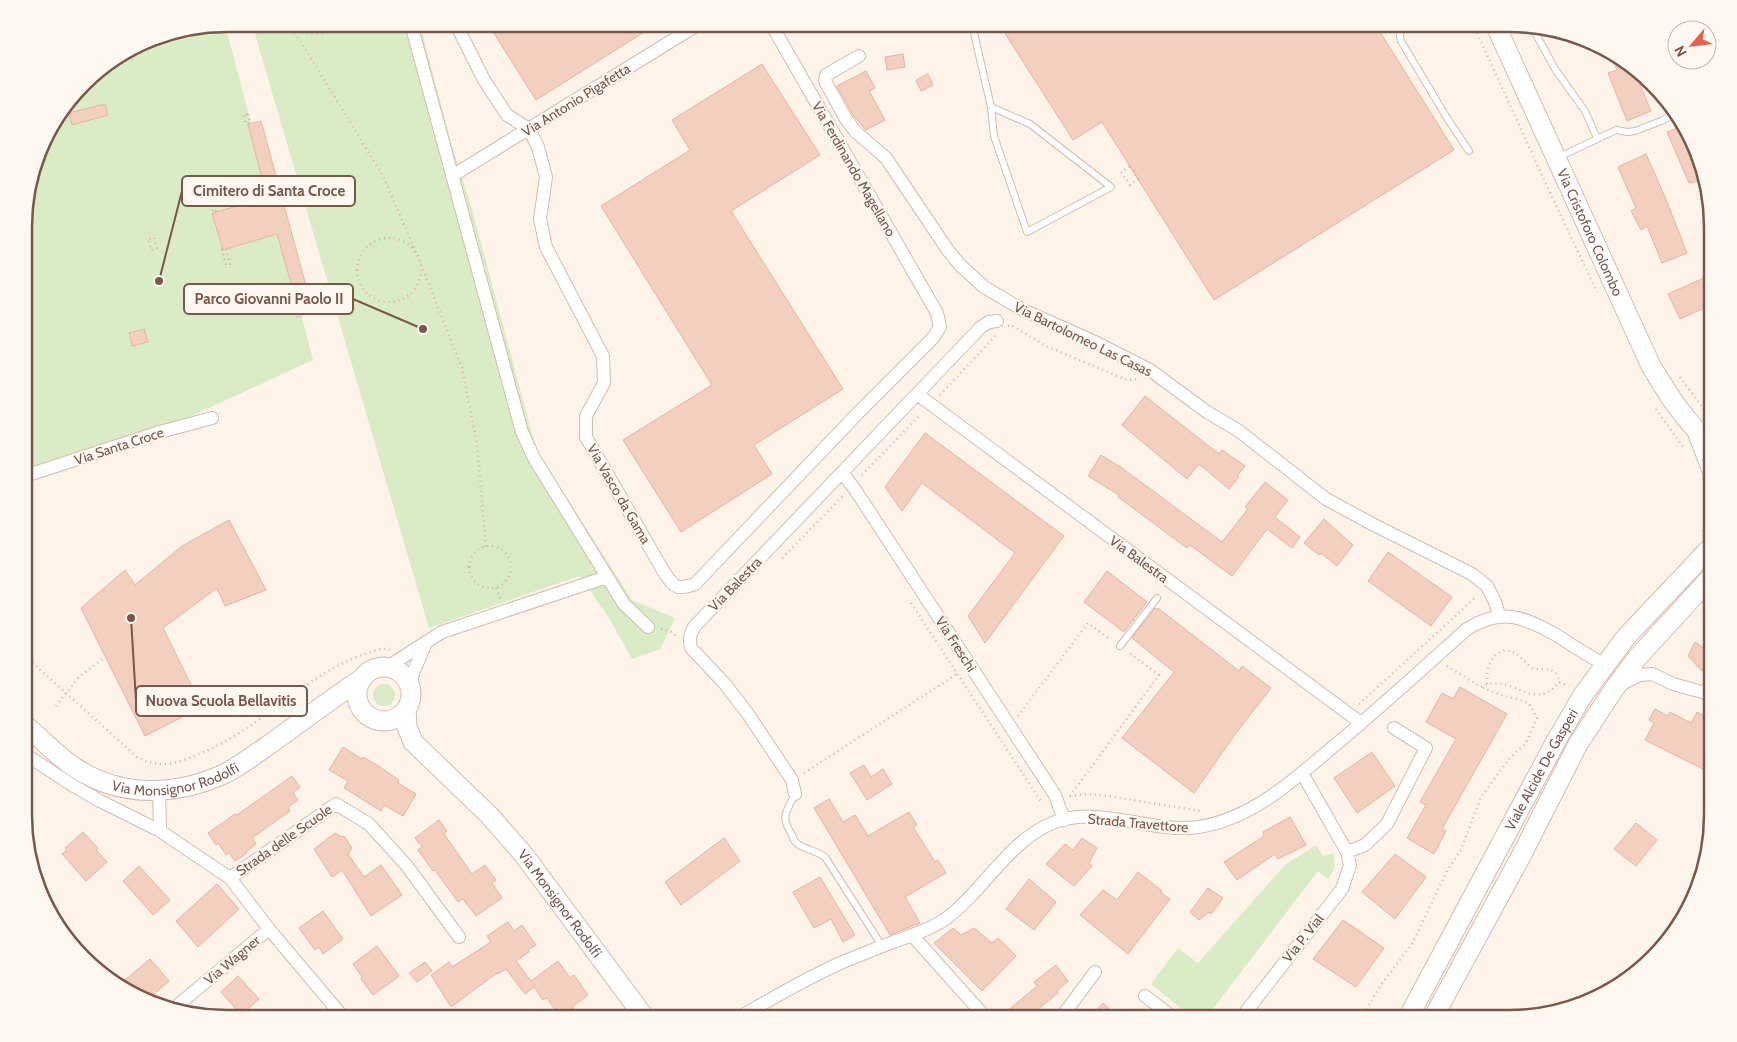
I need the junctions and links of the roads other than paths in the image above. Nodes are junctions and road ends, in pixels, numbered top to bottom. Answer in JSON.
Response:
{"nodes":[{"id":1,"x":412,"y":32,"type":"edge"},
{"id":2,"x":460,"y":32,"type":"edge"},
{"id":3,"x":686,"y":32,"type":"edge"},
{"id":4,"x":776,"y":32,"type":"edge"},
{"id":5,"x":974,"y":32,"type":"edge"},
{"id":6,"x":1399,"y":32,"type":"edge"},
{"id":7,"x":1499,"y":32,"type":"edge"},
{"id":8,"x":1536,"y":34,"type":"edge"},
{"id":9,"x":859,"y":56,"type":"dead end"},
{"id":10,"x":992,"y":108,"type":"junction"},
{"id":11,"x":1670,"y":116,"type":"edge"},
{"id":12,"x":529,"y":129,"type":"junction"},
{"id":13,"x":1597,"y":138,"type":"junction"},
{"id":14,"x":1469,"y":151,"type":"dead end"},
{"id":15,"x":1555,"y":158,"type":"junction"},
{"id":16,"x":452,"y":176,"type":"junction"},
{"id":17,"x":937,"y":313,"type":"joint"},
{"id":18,"x":997,"y":321,"type":"dead end"},
{"id":19,"x":917,"y":394,"type":"junction"},
{"id":20,"x":212,"y":418,"type":"dead end"},
{"id":21,"x":1697,"y":432,"type":"junction"},
{"id":22,"x":1704,"y":438,"type":"edge"},
{"id":23,"x":1704,"y":459,"type":"edge"},
{"id":24,"x":842,"y":472,"type":"junction"},
{"id":25,"x":32,"y":474,"type":"edge"},
{"id":26,"x":1704,"y":546,"type":"edge"},
{"id":27,"x":607,"y":577,"type":"junction"},
{"id":28,"x":1704,"y":585,"type":"edge"},
{"id":29,"x":1157,"y":598,"type":"dead end"},
{"id":30,"x":1499,"y":616,"type":"junction"},
{"id":31,"x":648,"y":627,"type":"road end"},
{"id":32,"x":426,"y":643,"type":"junction"},
{"id":33,"x":1120,"y":646,"type":"road end"},
{"id":34,"x":390,"y":660,"type":"junction"},
{"id":35,"x":1605,"y":665,"type":"junction"},
{"id":36,"x":363,"y":678,"type":"junction"},
{"id":37,"x":410,"y":687,"type":"junction"},
{"id":38,"x":1614,"y":688,"type":"junction"},
{"id":39,"x":1704,"y":693,"type":"edge"},
{"id":40,"x":326,"y":705,"type":"junction"},
{"id":41,"x":406,"y":710,"type":"junction"},
{"id":42,"x":366,"y":714,"type":"junction"},
{"id":43,"x":384,"y":721,"type":"junction"},
{"id":44,"x":1361,"y":723,"type":"junction"},
{"id":45,"x":1394,"y":728,"type":"dead end"},
{"id":46,"x":32,"y":730,"type":"edge"},
{"id":47,"x":424,"y":754,"type":"junction"},
{"id":48,"x":32,"y":758,"type":"edge"},
{"id":49,"x":1302,"y":773,"type":"junction"},
{"id":50,"x":159,"y":791,"type":"junction"},
{"id":51,"x":795,"y":794,"type":"joint"},
{"id":52,"x":1064,"y":820,"type":"junction"},
{"id":53,"x":160,"y":831,"type":"junction"},
{"id":54,"x":1347,"y":852,"type":"junction"},
{"id":55,"x":230,"y":878,"type":"junction"},
{"id":56,"x":269,"y":929,"type":"junction"},
{"id":57,"x":912,"y":935,"type":"junction"},
{"id":58,"x":459,"y":937,"type":"dead end"},
{"id":59,"x":882,"y":946,"type":"junction"},
{"id":60,"x":1095,"y":972,"type":"dead end"},
{"id":61,"x":1145,"y":996,"type":"dead end"},
{"id":62,"x":180,"y":1004,"type":"edge"},
{"id":63,"x":337,"y":1010,"type":"edge"},
{"id":64,"x":639,"y":1010,"type":"edge"},
{"id":65,"x":752,"y":1010,"type":"edge"},
{"id":66,"x":979,"y":1010,"type":"edge"},
{"id":67,"x":1067,"y":1010,"type":"edge"},
{"id":68,"x":1163,"y":1010,"type":"edge"},
{"id":69,"x":1247,"y":1010,"type":"edge"},
{"id":70,"x":1412,"y":1010,"type":"edge"},
{"id":71,"x":1437,"y":1010,"type":"edge"}],
"edges":[{"from":1,"to":16,"type":"street"},
{"from":2,"to":12,"type":"street"},
{"from":3,"to":12,"type":"street","name":"Via Antonio Pigafetta"},
{"from":4,"to":17,"type":"street","name":"Via Ferdinando Magellano"},
{"from":5,"to":10,"type":"lane"},
{"from":6,"to":14,"type":"lane"},
{"from":7,"to":15,"type":"main road","name":"Via Cristoforo Colombo"},
{"from":8,"to":13,"type":"lane"},
{"from":9,"to":30,"type":"street","name":"Via Bartolomeo Las Casas"},
{"from":10,"to":10,"type":"lane"},
{"from":11,"to":13,"type":"lane"},
{"from":12,"to":16,"type":"street","name":"Via Antonio Pigafetta"},
{"from":12,"to":17,"type":"street","name":"Via Vasco da Gama"},
{"from":13,"to":15,"type":"lane"},
{"from":15,"to":21,"type":"main road","name":"Via Cristoforo Colombo"},
{"from":16,"to":27,"type":"street"},
{"from":18,"to":19,"type":"street","name":"Via Balestra"},
{"from":19,"to":24,"type":"street","name":"Via Balestra"},
{"from":19,"to":44,"type":"street","name":"Via Balestra"},
{"from":20,"to":25,"type":"street","name":"Via Santa Croce"},
{"from":21,"to":22,"type":"main road","name":"Via Cristoforo Colombo"},
{"from":21,"to":23,"type":"main road","name":"Via Cristoforo Colombo"},
{"from":24,"to":51,"type":"street","name":"Via Balestra"},
{"from":24,"to":52,"type":"street","name":"Via Freschi"},
{"from":26,"to":35,"type":"main road","name":"Viale Alcide De Gasperi"},
{"from":27,"to":31,"type":"street"},
{"from":27,"to":32,"type":"street"},
{"from":28,"to":38,"type":"main road","name":"Viale Alcide De Gasperi"},
{"from":29,"to":33,"type":"lane"},
{"from":30,"to":35,"type":"street","name":"Strada Travettore"},
{"from":30,"to":44,"type":"street","name":"Strada Travettore"},
{"from":32,"to":34,"type":"street"},
{"from":32,"to":37,"type":"street"},
{"from":34,"to":36,"type":"main road","name":"Via Monsignor Rodolfi"},
{"from":34,"to":37,"type":"main road"},
{"from":35,"to":70,"type":"main road","name":"Viale Alcide De Gasperi"},
{"from":36,"to":40,"type":"main road","name":"Via Monsignor Rodolfi"},
{"from":36,"to":42,"type":"main road"},
{"from":37,"to":41,"type":"main road","name":"Via Monsignor Rodolfi"},
{"from":38,"to":39,"type":"street"},
{"from":38,"to":71,"type":"main road","name":"Viale Alcide De Gasperi"},
{"from":40,"to":42,"type":"main road","name":"Via Monsignor Rodolfi"},
{"from":40,"to":50,"type":"main road","name":"Via Monsignor Rodolfi"},
{"from":41,"to":43,"type":"main road"},
{"from":41,"to":47,"type":"main road","name":"Via Monsignor Rodolfi"},
{"from":42,"to":43,"type":"main road","name":"Via Monsignor Rodolfi"},
{"from":43,"to":47,"type":"main road","name":"Via Monsignor Rodolfi"},
{"from":44,"to":49,"type":"street","name":"Strada Travettore"},
{"from":45,"to":54,"type":"street"},
{"from":46,"to":50,"type":"main road","name":"Via Monsignor Rodolfi"},
{"from":47,"to":64,"type":"main road","name":"Via Monsignor Rodolfi"},
{"from":48,"to":53,"type":"street","name":"Strada delle Scuole"},
{"from":49,"to":52,"type":"street","name":"Strada Travettore"},
{"from":49,"to":54,"type":"street"},
{"from":50,"to":53,"type":"street"},
{"from":51,"to":59,"type":"lane"},
{"from":52,"to":57,"type":"street","name":"Strada Travettore"},
{"from":53,"to":55,"type":"street","name":"Strada delle Scuole"},
{"from":54,"to":69,"type":"street","name":"Via P. Vial"},
{"from":55,"to":56,"type":"street","name":"Strada delle Scuole"},
{"from":55,"to":58,"type":"street","name":"Strada delle Scuole"},
{"from":56,"to":62,"type":"street","name":"Via Wagner"},
{"from":56,"to":63,"type":"street","name":"Strada delle Scuole"},
{"from":57,"to":59,"type":"street","name":"Strada Travettore"},
{"from":57,"to":66,"type":"street"},
{"from":59,"to":65,"type":"street","name":"Strada Travettore"},
{"from":60,"to":67,"type":"street"},
{"from":61,"to":68,"type":"street"}]}
